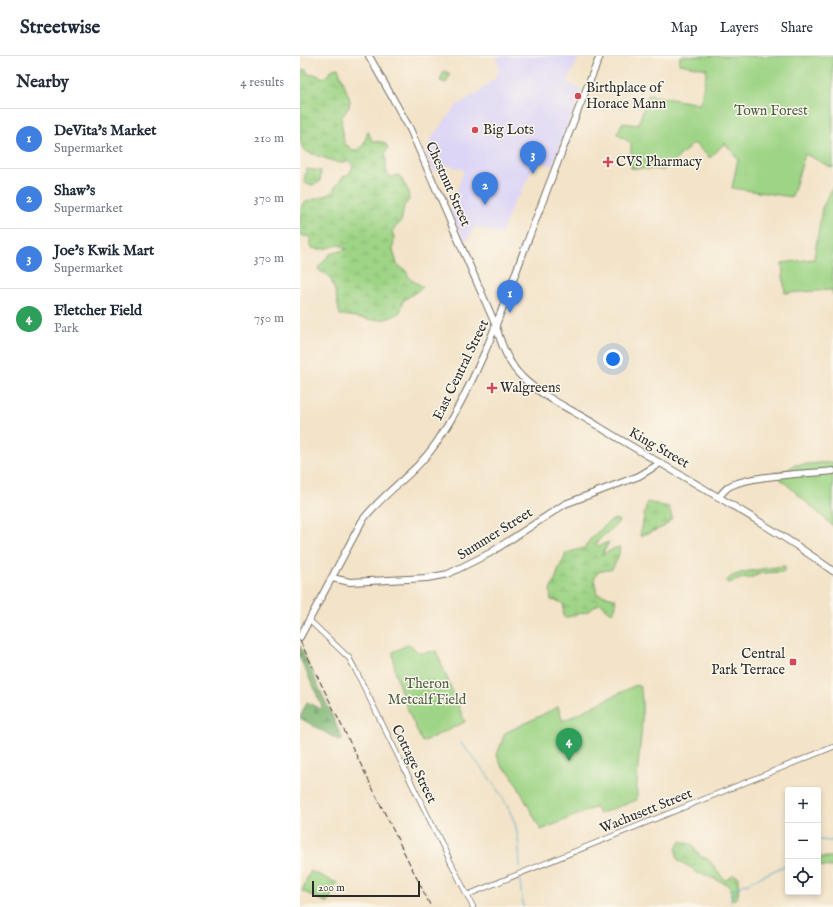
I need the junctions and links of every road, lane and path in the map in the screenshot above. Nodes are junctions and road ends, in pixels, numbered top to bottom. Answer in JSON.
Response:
{"nodes":[{"id":1,"x":369,"y":56,"type":"edge"},
{"id":2,"x":600,"y":56,"type":"edge"},
{"id":3,"x":506,"y":301,"type":"junction"},
{"id":4,"x":488,"y":309,"type":"junction"},
{"id":5,"x":496,"y":326,"type":"junction"},
{"id":6,"x":487,"y":348,"type":"junction"},
{"id":7,"x":504,"y":351,"type":"junction"},
{"id":8,"x":660,"y":464,"type":"junction"},
{"id":9,"x":833,"y":471,"type":"edge"},
{"id":10,"x":719,"y":497,"type":"junction"},
{"id":11,"x":833,"y":571,"type":"edge"},
{"id":12,"x":332,"y":578,"type":"junction"},
{"id":13,"x":310,"y":620,"type":"junction"},
{"id":14,"x":300,"y":628,"type":"edge"},
{"id":15,"x":300,"y":637,"type":"edge"},
{"id":16,"x":833,"y":747,"type":"edge"},
{"id":17,"x":467,"y":894,"type":"junction"},
{"id":18,"x":473,"y":907,"type":"edge"}],
"edges":[{"from":1,"to":4,"type":"main road","name":"Chestnut Street"},
{"from":2,"to":3,"type":"main road","name":"East Central Street"},
{"from":3,"to":4,"type":"main road"},
{"from":3,"to":5,"type":"main road","name":"East Central Street"},
{"from":4,"to":5,"type":"main road","name":"Chestnut Street"},
{"from":5,"to":6,"type":"main road","name":"East Central Street"},
{"from":5,"to":7,"type":"main road","name":"King Street"},
{"from":6,"to":7,"type":"main road"},
{"from":6,"to":12,"type":"main road","name":"East Central Street"},
{"from":7,"to":8,"type":"main road","name":"King Street"},
{"from":8,"to":10,"type":"main road","name":"King Street"},
{"from":8,"to":12,"type":"main road","name":"Summer Street"},
{"from":9,"to":10,"type":"main road"},
{"from":10,"to":11,"type":"main road","name":"King Street"},
{"from":12,"to":13,"type":"main road","name":"East Central Street"},
{"from":13,"to":14,"type":"main road"},
{"from":13,"to":15,"type":"main road","name":"East Central Street"},
{"from":13,"to":17,"type":"street","name":"Cottage Street"},
{"from":16,"to":17,"type":"street","name":"Wachusett Street"},
{"from":17,"to":18,"type":"street","name":"Cottage Street"}]}
